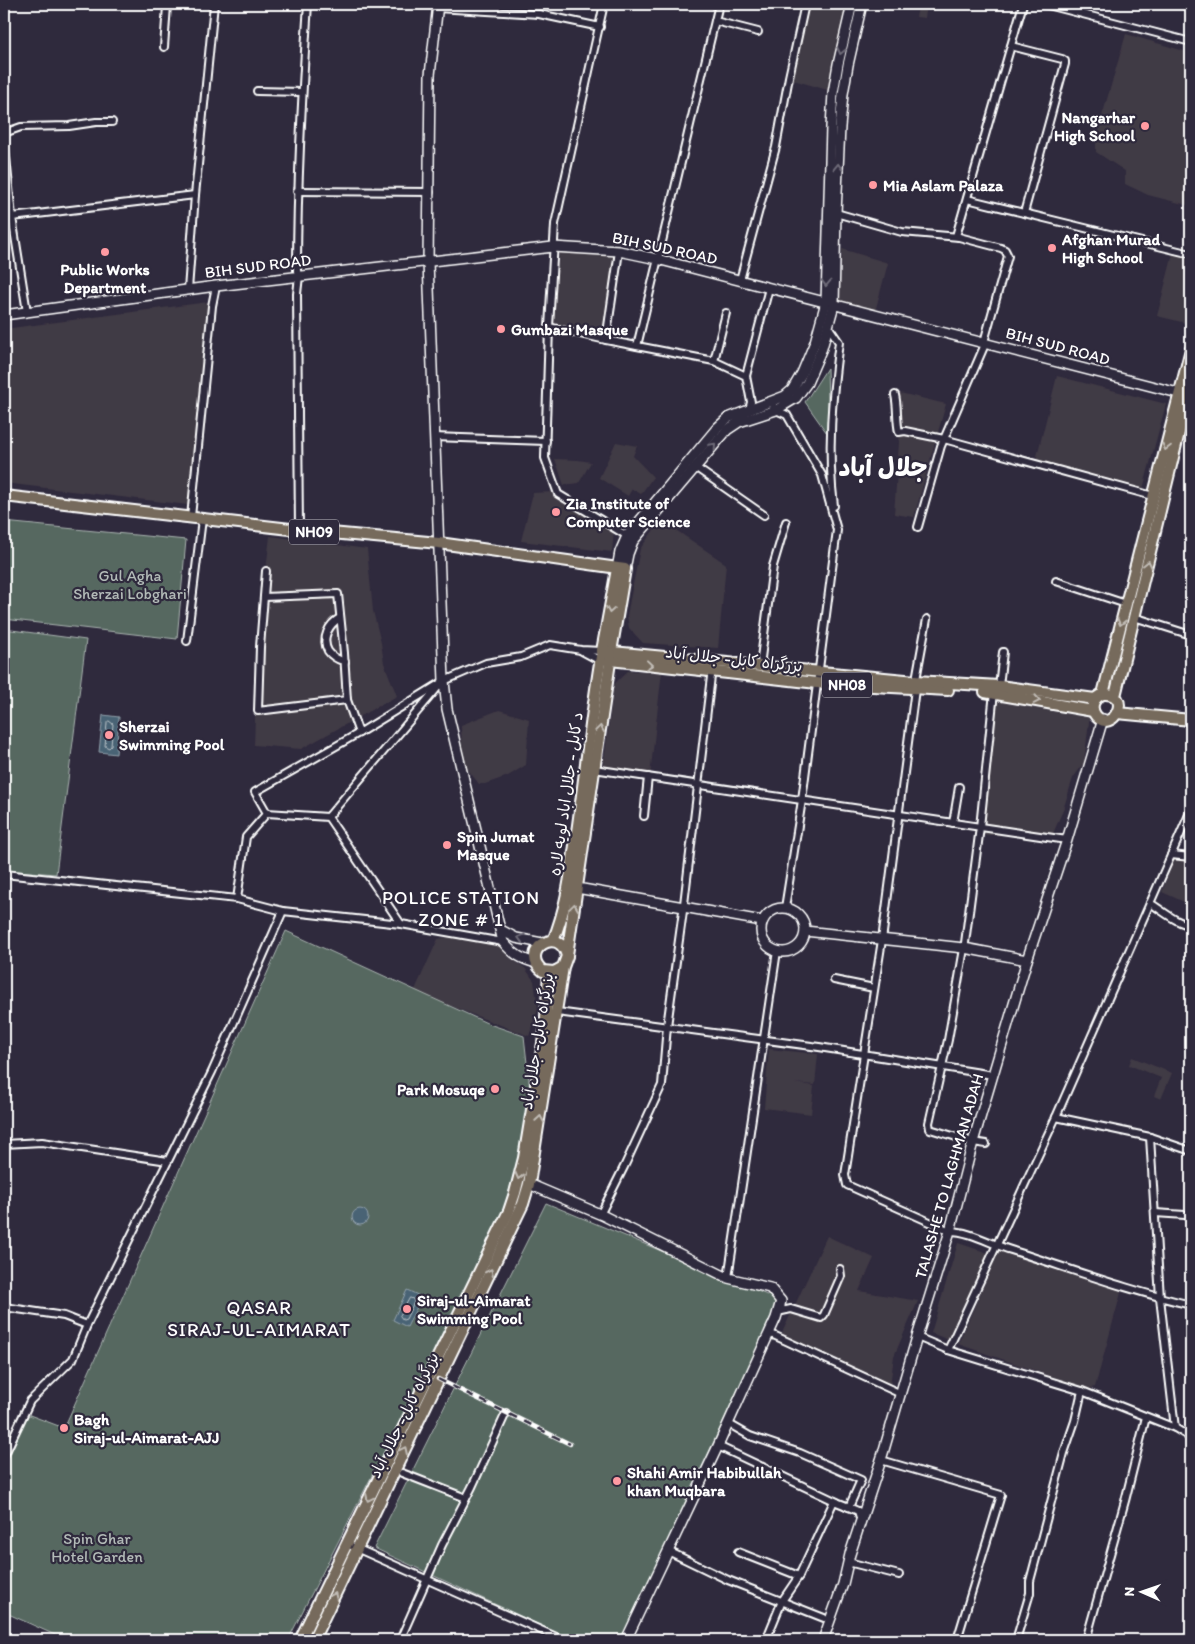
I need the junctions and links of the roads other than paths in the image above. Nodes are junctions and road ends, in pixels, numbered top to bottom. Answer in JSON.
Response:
{"nodes":[{"id":1,"x":6,"y":4,"type":"edge"},
{"id":2,"x":162,"y":4,"type":"edge"},
{"id":3,"x":214,"y":4,"type":"edge"},
{"id":4,"x":308,"y":4,"type":"edge"},
{"id":5,"x":604,"y":4,"type":"edge"},
{"id":6,"x":719,"y":4,"type":"edge"},
{"id":7,"x":805,"y":4,"type":"edge"},
{"id":8,"x":852,"y":4,"type":"edge"},
{"id":9,"x":862,"y":4,"type":"edge"},
{"id":10,"x":1023,"y":4,"type":"edge"},
{"id":11,"x":1044,"y":4,"type":"edge"},
{"id":12,"x":438,"y":6,"type":"edge"},
{"id":13,"x":4,"y":10,"type":"edge"},
{"id":14,"x":715,"y":21,"type":"junction"},
{"id":15,"x":600,"y":27,"type":"junction"},
{"id":16,"x":758,"y":32,"type":"dead end"},
{"id":17,"x":1191,"y":42,"type":"edge"},
{"id":18,"x":1011,"y":46,"type":"junction"},
{"id":19,"x":164,"y":48,"type":"dead end"},
{"id":20,"x":257,"y":91,"type":"dead end"},
{"id":21,"x":302,"y":92,"type":"junction"},
{"id":22,"x":112,"y":122,"type":"dead end"},
{"id":23,"x":4,"y":135,"type":"edge"},
{"id":24,"x":298,"y":191,"type":"junction"},
{"id":25,"x":430,"y":192,"type":"junction"},
{"id":26,"x":195,"y":195,"type":"junction"},
{"id":27,"x":967,"y":199,"type":"junction"},
{"id":28,"x":1024,"y":212,"type":"junction"},
{"id":29,"x":836,"y":213,"type":"junction"},
{"id":30,"x":12,"y":217,"type":"junction"},
{"id":31,"x":4,"y":218,"type":"edge"},
{"id":32,"x":959,"y":237,"type":"junction"},
{"id":33,"x":553,"y":247,"type":"junction"},
{"id":34,"x":619,"y":251,"type":"junction"},
{"id":35,"x":1191,"y":254,"type":"edge"},
{"id":36,"x":657,"y":259,"type":"junction"},
{"id":37,"x":428,"y":262,"type":"junction"},
{"id":38,"x":299,"y":276,"type":"junction"},
{"id":39,"x":740,"y":280,"type":"junction"},
{"id":40,"x":216,"y":286,"type":"junction"},
{"id":41,"x":769,"y":288,"type":"junction"},
{"id":42,"x":188,"y":290,"type":"junction"},
{"id":43,"x":830,"y":303,"type":"junction"},
{"id":44,"x":27,"y":312,"type":"junction"},
{"id":45,"x":726,"y":313,"type":"dead end"},
{"id":46,"x":4,"y":315,"type":"edge"},
{"id":47,"x":828,"y":326,"type":"junction"},
{"id":48,"x":549,"y":327,"type":"junction"},
{"id":49,"x":606,"y":340,"type":"junction"},
{"id":50,"x":986,"y":342,"type":"junction"},
{"id":51,"x":637,"y":346,"type":"junction"},
{"id":52,"x":1191,"y":349,"type":"edge"},
{"id":53,"x":714,"y":361,"type":"junction"},
{"id":54,"x":746,"y":376,"type":"junction"},
{"id":55,"x":1191,"y":382,"type":"edge"},
{"id":56,"x":1184,"y":394,"type":"junction"},
{"id":57,"x":895,"y":395,"type":"dead end"},
{"id":58,"x":773,"y":406,"type":"junction"},
{"id":59,"x":749,"y":410,"type":"junction"},
{"id":60,"x":434,"y":437,"type":"junction"},
{"id":61,"x":944,"y":439,"type":"junction"},
{"id":62,"x":546,"y":441,"type":"junction"},
{"id":63,"x":695,"y":467,"type":"junction"},
{"id":64,"x":4,"y":496,"type":"edge"},
{"id":65,"x":1153,"y":496,"type":"junction"},
{"id":66,"x":764,"y":515,"type":"dead end"},
{"id":67,"x":191,"y":517,"type":"junction"},
{"id":68,"x":202,"y":518,"type":"junction"},
{"id":69,"x":786,"y":522,"type":"dead end"},
{"id":70,"x":918,"y":527,"type":"dead end"},
{"id":71,"x":299,"y":530,"type":"junction"},
{"id":72,"x":837,"y":530,"type":"junction"},
{"id":73,"x":630,"y":538,"type":"junction"},
{"id":74,"x":439,"y":543,"type":"junction"},
{"id":75,"x":621,"y":569,"type":"junction"},
{"id":76,"x":266,"y":571,"type":"dead end"},
{"id":77,"x":1056,"y":581,"type":"dead end"},
{"id":78,"x":264,"y":597,"type":"junction"},
{"id":79,"x":1126,"y":604,"type":"junction"},
{"id":80,"x":1134,"y":617,"type":"junction"},
{"id":81,"x":340,"y":618,"type":"junction"},
{"id":82,"x":927,"y":620,"type":"dead end"},
{"id":83,"x":1191,"y":635,"type":"edge"},
{"id":84,"x":187,"y":641,"type":"dead end"},
{"id":85,"x":1003,"y":652,"type":"dead end"},
{"id":86,"x":606,"y":656,"type":"junction"},
{"id":87,"x":345,"y":662,"type":"junction"},
{"id":88,"x":712,"y":667,"type":"junction"},
{"id":89,"x":763,"y":667,"type":"junction"},
{"id":90,"x":818,"y":678,"type":"junction"},
{"id":91,"x":444,"y":681,"type":"junction"},
{"id":92,"x":915,"y":685,"type":"junction"},
{"id":93,"x":996,"y":688,"type":"junction"},
{"id":94,"x":1099,"y":696,"type":"junction"},
{"id":95,"x":1114,"y":696,"type":"junction"},
{"id":96,"x":347,"y":700,"type":"junction"},
{"id":97,"x":1093,"y":711,"type":"junction"},
{"id":98,"x":1118,"y":713,"type":"junction"},
{"id":99,"x":1103,"y":720,"type":"junction"},
{"id":100,"x":1191,"y":720,"type":"edge"},
{"id":101,"x":359,"y":733,"type":"junction"},
{"id":102,"x":594,"y":769,"type":"junction"},
{"id":103,"x":648,"y":777,"type":"junction"},
{"id":104,"x":699,"y":784,"type":"junction"},
{"id":105,"x":959,"y":787,"type":"dead end"},
{"id":106,"x":802,"y":800,"type":"junction"},
{"id":107,"x":1191,"y":810,"type":"edge"},
{"id":108,"x":267,"y":813,"type":"junction"},
{"id":109,"x":900,"y":815,"type":"junction"},
{"id":110,"x":644,"y":816,"type":"dead end"},
{"id":111,"x":328,"y":817,"type":"junction"},
{"id":112,"x":953,"y":823,"type":"junction"},
{"id":113,"x":980,"y":827,"type":"junction"},
{"id":114,"x":1067,"y":840,"type":"junction"},
{"id":115,"x":1172,"y":855,"type":"junction"},
{"id":116,"x":1191,"y":857,"type":"edge"},
{"id":117,"x":4,"y":874,"type":"edge"},
{"id":118,"x":577,"y":888,"type":"junction"},
{"id":119,"x":237,"y":899,"type":"junction"},
{"id":120,"x":1150,"y":903,"type":"junction"},
{"id":121,"x":684,"y":907,"type":"junction"},
{"id":122,"x":785,"y":908,"type":"junction"},
{"id":123,"x":283,"y":911,"type":"junction"},
{"id":124,"x":762,"y":921,"type":"junction"},
{"id":125,"x":401,"y":924,"type":"junction"},
{"id":126,"x":1191,"y":925,"type":"edge"},
{"id":127,"x":500,"y":930,"type":"junction"},
{"id":128,"x":805,"y":931,"type":"junction"},
{"id":129,"x":882,"y":940,"type":"junction"},
{"id":130,"x":504,"y":942,"type":"junction"},
{"id":131,"x":548,"y":942,"type":"junction"},
{"id":132,"x":964,"y":948,"type":"junction"},
{"id":133,"x":777,"y":951,"type":"junction"},
{"id":134,"x":567,"y":956,"type":"junction"},
{"id":135,"x":1027,"y":960,"type":"junction"},
{"id":136,"x":536,"y":962,"type":"junction"},
{"id":137,"x":563,"y":967,"type":"junction"},
{"id":138,"x":548,"y":973,"type":"junction"},
{"id":139,"x":834,"y":980,"type":"dead end"},
{"id":140,"x":874,"y":988,"type":"junction"},
{"id":141,"x":557,"y":1012,"type":"junction"},
{"id":142,"x":667,"y":1026,"type":"junction"},
{"id":143,"x":764,"y":1040,"type":"junction"},
{"id":144,"x":863,"y":1054,"type":"junction"},
{"id":145,"x":941,"y":1068,"type":"junction"},
{"id":146,"x":993,"y":1075,"type":"junction"},
{"id":147,"x":1056,"y":1117,"type":"junction"},
{"id":148,"x":1150,"y":1137,"type":"junction"},
{"id":149,"x":973,"y":1142,"type":"junction"},
{"id":150,"x":4,"y":1144,"type":"edge"},
{"id":151,"x":986,"y":1144,"type":"dead end"},
{"id":152,"x":1191,"y":1149,"type":"edge"},
{"id":153,"x":168,"y":1160,"type":"junction"},
{"id":154,"x":529,"y":1184,"type":"junction"},
{"id":155,"x":1155,"y":1213,"type":"junction"},
{"id":156,"x":602,"y":1215,"type":"junction"},
{"id":157,"x":1191,"y":1218,"type":"edge"},
{"id":158,"x":950,"y":1231,"type":"junction"},
{"id":159,"x":996,"y":1246,"type":"junction"},
{"id":160,"x":840,"y":1269,"type":"dead end"},
{"id":161,"x":728,"y":1278,"type":"junction"},
{"id":162,"x":1160,"y":1298,"type":"junction"},
{"id":163,"x":781,"y":1301,"type":"junction"},
{"id":164,"x":1191,"y":1305,"type":"edge"},
{"id":165,"x":4,"y":1307,"type":"edge"},
{"id":166,"x":88,"y":1325,"type":"junction"},
{"id":167,"x":769,"y":1333,"type":"junction"},
{"id":168,"x":916,"y":1337,"type":"junction"},
{"id":169,"x":948,"y":1350,"type":"junction"},
{"id":170,"x":1082,"y":1391,"type":"junction"},
{"id":171,"x":901,"y":1394,"type":"junction"},
{"id":172,"x":506,"y":1412,"type":"dead end"},
{"id":173,"x":1146,"y":1417,"type":"junction"},
{"id":174,"x":729,"y":1424,"type":"junction"},
{"id":175,"x":1175,"y":1428,"type":"junction"},
{"id":176,"x":1191,"y":1438,"type":"edge"},
{"id":177,"x":718,"y":1446,"type":"junction"},
{"id":178,"x":4,"y":1456,"type":"edge"},
{"id":179,"x":881,"y":1460,"type":"junction"},
{"id":180,"x":402,"y":1473,"type":"dead end"},
{"id":181,"x":466,"y":1498,"type":"junction"},
{"id":182,"x":834,"y":1501,"type":"junction"},
{"id":183,"x":861,"y":1521,"type":"junction"},
{"id":184,"x":352,"y":1546,"type":"junction"},
{"id":185,"x":668,"y":1551,"type":"junction"},
{"id":186,"x":738,"y":1552,"type":"dead end"},
{"id":187,"x":848,"y":1562,"type":"junction"},
{"id":188,"x":899,"y":1575,"type":"dead end"},
{"id":189,"x":799,"y":1576,"type":"junction"},
{"id":190,"x":426,"y":1580,"type":"junction"},
{"id":191,"x":782,"y":1601,"type":"junction"},
{"id":192,"x":824,"y":1618,"type":"dead end"},
{"id":193,"x":630,"y":1639,"type":"edge"},
{"id":194,"x":300,"y":1640,"type":"edge"},
{"id":195,"x":313,"y":1640,"type":"edge"},
{"id":196,"x":400,"y":1640,"type":"edge"},
{"id":197,"x":563,"y":1640,"type":"edge"},
{"id":198,"x":766,"y":1640,"type":"edge"},
{"id":199,"x":824,"y":1640,"type":"edge"},
{"id":200,"x":957,"y":1640,"type":"edge"},
{"id":201,"x":1016,"y":1640,"type":"edge"},
{"id":202,"x":1086,"y":1640,"type":"edge"}],
"edges":[{"from":1,"to":13,"type":"street"},
{"from":2,"to":19,"type":"street"},
{"from":3,"to":26,"type":"street"},
{"from":4,"to":21,"type":"street"},
{"from":5,"to":15,"type":"street"},
{"from":6,"to":14,"type":"street"},
{"from":7,"to":39,"type":"street"},
{"from":8,"to":43,"type":"main road","one_way":true},
{"from":29,"to":9,"type":"main road","one_way":true},
{"from":10,"to":18,"type":"street"},
{"from":11,"to":17,"type":"street"},
{"from":12,"to":15,"type":"street"},
{"from":12,"to":25,"type":"main road"},
{"from":14,"to":16,"type":"street"},
{"from":14,"to":36,"type":"street"},
{"from":15,"to":33,"type":"street"},
{"from":18,"to":27,"type":"street"},
{"from":18,"to":28,"type":"street"},
{"from":20,"to":21,"type":"street"},
{"from":21,"to":24,"type":"street"},
{"from":22,"to":23,"type":"street"},
{"from":23,"to":30,"type":"street"},
{"from":24,"to":25,"type":"street"},
{"from":24,"to":38,"type":"street"},
{"from":25,"to":37,"type":"main road"},
{"from":26,"to":30,"type":"street"},
{"from":26,"to":42,"type":"street"},
{"from":27,"to":28,"type":"street"},
{"from":27,"to":32,"type":"street"},
{"from":28,"to":35,"type":"street"},
{"from":29,"to":32,"type":"street"},
{"from":29,"to":43,"type":"main road"},
{"from":30,"to":31,"type":"street"},
{"from":30,"to":44,"type":"street"},
{"from":32,"to":50,"type":"street"},
{"from":33,"to":34,"type":"main road","name":"BIH SUD ROAD"},
{"from":33,"to":37,"type":"main road","name":"BIH SUD ROAD"},
{"from":33,"to":48,"type":"street"},
{"from":34,"to":36,"type":"main road","name":"BIH SUD ROAD"},
{"from":34,"to":49,"type":"street"},
{"from":36,"to":39,"type":"main road","name":"BIH SUD ROAD"},
{"from":36,"to":51,"type":"street"},
{"from":37,"to":38,"type":"main road","name":"BIH SUD ROAD"},
{"from":37,"to":60,"type":"main road"},
{"from":38,"to":40,"type":"main road","name":"BIH SUD ROAD"},
{"from":38,"to":71,"type":"street"},
{"from":39,"to":41,"type":"main road","name":"BIH SUD ROAD"},
{"from":40,"to":42,"type":"main road","name":"BIH SUD ROAD"},
{"from":40,"to":67,"type":"street"},
{"from":41,"to":43,"type":"main road","name":"BIH SUD ROAD"},
{"from":41,"to":54,"type":"street"},
{"from":42,"to":44,"type":"main road","name":"BIH SUD ROAD"},
{"from":43,"to":47,"type":"main road"},
{"from":43,"to":50,"type":"main road","name":"BIH SUD ROAD"},
{"from":43,"to":58,"type":"main road"},
{"from":44,"to":46,"type":"main road","name":"BIH SUD ROAD"},
{"from":45,"to":53,"type":"street"},
{"from":47,"to":58,"type":"main road"},
{"from":47,"to":72,"type":"street"},
{"from":48,"to":49,"type":"street"},
{"from":48,"to":62,"type":"street"},
{"from":49,"to":51,"type":"street"},
{"from":50,"to":56,"type":"main road","name":"BIH SUD ROAD"},
{"from":50,"to":61,"type":"street"},
{"from":51,"to":53,"type":"street"},
{"from":52,"to":56,"type":"main road"},
{"from":53,"to":54,"type":"street"},
{"from":54,"to":59,"type":"street"},
{"from":55,"to":56,"type":"main road"},
{"from":56,"to":65,"type":"main road","one_way":true},
{"from":80,"to":56,"type":"main road","one_way":true},
{"from":57,"to":61,"type":"street"},
{"from":58,"to":59,"type":"main road"},
{"from":63,"to":58,"type":"main road","one_way":true},
{"from":58,"to":72,"type":"street"},
{"from":59,"to":73,"type":"main road"},
{"from":60,"to":62,"type":"street"},
{"from":60,"to":74,"type":"main road"},
{"from":61,"to":65,"type":"street"},
{"from":61,"to":70,"type":"street"},
{"from":62,"to":73,"type":"street"},
{"from":63,"to":66,"type":"street"},
{"from":63,"to":73,"type":"main road"},
{"from":64,"to":67,"type":"main road","number":"NH09"},
{"from":65,"to":79,"type":"main road"},
{"from":67,"to":68,"type":"main road","number":"NH09"},
{"from":68,"to":71,"type":"main road","number":"NH09"},
{"from":68,"to":84,"type":"street"},
{"from":69,"to":89,"type":"street"},
{"from":71,"to":74,"type":"main road","number":"NH09"},
{"from":72,"to":90,"type":"street"},
{"from":73,"to":75,"type":"main road"},
{"from":74,"to":75,"type":"main road","number":"NH09"},
{"from":74,"to":91,"type":"main road"},
{"from":75,"to":86,"type":"main road"},
{"from":76,"to":78,"type":"street"},
{"from":77,"to":79,"type":"street"},
{"from":78,"to":81,"type":"street"},
{"from":78,"to":96,"type":"street"},
{"from":79,"to":94,"type":"main road","one_way":true},
{"from":80,"to":83,"type":"street"},
{"from":80,"to":95,"type":"main road"},
{"from":81,"to":87,"type":"street"},
{"from":81,"to":87,"type":"street"},
{"from":82,"to":92,"type":"street"},
{"from":85,"to":93,"type":"street"},
{"from":86,"to":88,"type":"main road","name":"بزرگراه کابل- جلال آباد","number":"NH08"},
{"from":86,"to":91,"type":"street"},
{"from":102,"to":86,"type":"main road","name":"بزرگراه کابل- جلال آباد","one_way":true},
{"from":86,"to":131,"type":"main road","name":"د کابل - جلال اباد لویه لاره"},
{"from":87,"to":96,"type":"street"},
{"from":88,"to":89,"type":"main road","name":"بزرگراه کابل- جلال آباد","number":"NH08"},
{"from":88,"to":90,"type":"main road","name":"بزرگراه کابل- جلال آباد","number":"NH08"},
{"from":88,"to":104,"type":"street"},
{"from":89,"to":90,"type":"main road","name":"بزرگراه کابل- جلال آباد","number":"NH08"},
{"from":90,"to":92,"type":"main road","name":"بزرگراه کابل- جلال آباد","number":"NH08"},
{"from":90,"to":106,"type":"street"},
{"from":91,"to":101,"type":"street"},
{"from":91,"to":111,"type":"street"},
{"from":91,"to":127,"type":"main road"},
{"from":92,"to":93,"type":"main road","name":"بزرگراه کابل- جلال آباد","number":"NH08"},
{"from":92,"to":109,"type":"street"},
{"from":93,"to":94,"type":"main road","name":"بزرگراه کابل- جلال آباد","number":"NH08"},
{"from":93,"to":97,"type":"main road","name":"بزرگراه کابل- جلال آباد","number":"NH08","one_way":true},
{"from":93,"to":113,"type":"street"},
{"from":94,"to":95,"type":"main road","number":"NH08"},
{"from":94,"to":97,"type":"main road"},
{"from":95,"to":98,"type":"main road"},
{"from":96,"to":101,"type":"street"},
{"from":97,"to":99,"type":"main road"},
{"from":98,"to":99,"type":"main road"},
{"from":98,"to":100,"type":"main road"},
{"from":99,"to":114,"type":"main road","name":"TALASHE TO LAGHMAN ADAH"},
{"from":101,"to":108,"type":"street"},
{"from":102,"to":103,"type":"street"},
{"from":102,"to":118,"type":"main road","name":"بزرگراه کابل- جلال آباد"},
{"from":103,"to":104,"type":"street"},
{"from":103,"to":110,"type":"street"},
{"from":104,"to":106,"type":"street"},
{"from":104,"to":121,"type":"street"},
{"from":105,"to":112,"type":"street"},
{"from":106,"to":109,"type":"street"},
{"from":106,"to":122,"type":"street"},
{"from":107,"to":115,"type":"street"},
{"from":108,"to":111,"type":"street"},
{"from":108,"to":119,"type":"street"},
{"from":109,"to":112,"type":"street"},
{"from":109,"to":129,"type":"street"},
{"from":111,"to":125,"type":"street"},
{"from":112,"to":113,"type":"street"},
{"from":113,"to":114,"type":"street"},
{"from":113,"to":132,"type":"street"},
{"from":114,"to":135,"type":"main road","name":"TALASHE TO LAGHMAN ADAH"},
{"from":115,"to":116,"type":"street"},
{"from":115,"to":120,"type":"street"},
{"from":117,"to":119,"type":"street"},
{"from":118,"to":121,"type":"main road"},
{"from":134,"to":118,"type":"main road","name":"بزرگراه کابل- جلال آباد","one_way":true},
{"from":119,"to":123,"type":"street"},
{"from":120,"to":126,"type":"street"},
{"from":120,"to":147,"type":"street"},
{"from":121,"to":124,"type":"main road"},
{"from":121,"to":142,"type":"street"},
{"from":122,"to":124,"type":"main road"},
{"from":122,"to":128,"type":"main road"},
{"from":123,"to":125,"type":"street"},
{"from":123,"to":153,"type":"street"},
{"from":124,"to":133,"type":"main road"},
{"from":125,"to":130,"type":"street"},
{"from":127,"to":130,"type":"main road"},
{"from":131,"to":127,"type":"main road","one_way":true},
{"from":128,"to":129,"type":"main road"},
{"from":128,"to":133,"type":"main road"},
{"from":129,"to":132,"type":"main road"},
{"from":129,"to":140,"type":"street"},
{"from":130,"to":136,"type":"main road"},
{"from":131,"to":134,"type":"main road"},
{"from":131,"to":136,"type":"main road"},
{"from":132,"to":135,"type":"main road"},
{"from":132,"to":145,"type":"street"},
{"from":133,"to":143,"type":"street"},
{"from":134,"to":137,"type":"main road"},
{"from":135,"to":146,"type":"main road","name":"TALASHE TO LAGHMAN ADAH"},
{"from":136,"to":138,"type":"main road"},
{"from":137,"to":138,"type":"main road"},
{"from":137,"to":141,"type":"main road","name":"بزرگراه کابل- جلال آباد"},
{"from":138,"to":184,"type":"main road","name":"بزرگراه کابل- جلال آباد","one_way":true},
{"from":139,"to":140,"type":"street"},
{"from":140,"to":144,"type":"street"},
{"from":141,"to":142,"type":"street"},
{"from":154,"to":141,"type":"main road","name":"بزرگراه کابل- جلال آباد","one_way":true},
{"from":142,"to":143,"type":"street"},
{"from":142,"to":156,"type":"street"},
{"from":143,"to":144,"type":"street"},
{"from":143,"to":161,"type":"street"},
{"from":144,"to":145,"type":"street"},
{"from":144,"to":158,"type":"street"},
{"from":145,"to":146,"type":"street"},
{"from":145,"to":149,"type":"street"},
{"from":146,"to":149,"type":"main road","name":"TALASHE TO LAGHMAN ADAH"},
{"from":147,"to":148,"type":"street"},
{"from":147,"to":159,"type":"street"},
{"from":148,"to":152,"type":"street"},
{"from":148,"to":155,"type":"street"},
{"from":149,"to":151,"type":"street"},
{"from":149,"to":158,"type":"main road","name":"TALASHE TO LAGHMAN ADAH"},
{"from":150,"to":153,"type":"street"},
{"from":153,"to":166,"type":"street"},
{"from":154,"to":156,"type":"main road"},
{"from":184,"to":154,"type":"main road","name":"بزرگراه کابل- جلال آباد","one_way":true},
{"from":155,"to":157,"type":"street"},
{"from":155,"to":162,"type":"street"},
{"from":156,"to":161,"type":"main road"},
{"from":158,"to":159,"type":"street"},
{"from":158,"to":168,"type":"main road","name":"TALASHE TO LAGHMAN ADAH"},
{"from":159,"to":162,"type":"street"},
{"from":159,"to":169,"type":"street"},
{"from":160,"to":163,"type":"street"},
{"from":161,"to":163,"type":"main road"},
{"from":162,"to":164,"type":"street"},
{"from":162,"to":175,"type":"street"},
{"from":163,"to":167,"type":"main road"},
{"from":165,"to":166,"type":"street"},
{"from":166,"to":178,"type":"street"},
{"from":167,"to":171,"type":"street"},
{"from":167,"to":174,"type":"main road"},
{"from":168,"to":169,"type":"street"},
{"from":168,"to":171,"type":"main road","name":"TALASHE TO LAGHMAN ADAH"},
{"from":169,"to":170,"type":"street"},
{"from":170,"to":173,"type":"street"},
{"from":170,"to":201,"type":"street"},
{"from":171,"to":179,"type":"main road","name":"TALASHE TO LAGHMAN ADAH"},
{"from":172,"to":181,"type":"street"},
{"from":173,"to":175,"type":"street"},
{"from":173,"to":202,"type":"street"},
{"from":174,"to":177,"type":"main road"},
{"from":174,"to":182,"type":"street"},
{"from":175,"to":176,"type":"street"},
{"from":177,"to":182,"type":"street"},
{"from":177,"to":185,"type":"main road"},
{"from":179,"to":183,"type":"main road","name":"TALASHE TO LAGHMAN ADAH"},
{"from":179,"to":200,"type":"street"},
{"from":180,"to":181,"type":"street"},
{"from":181,"to":190,"type":"street"},
{"from":182,"to":183,"type":"street"},
{"from":182,"to":189,"type":"street"},
{"from":183,"to":187,"type":"main road","name":"TALASHE TO LAGHMAN ADAH"},
{"from":184,"to":190,"type":"street"},
{"from":184,"to":194,"type":"main road","name":"بزرگراه کابل- جلال آباد"},
{"from":195,"to":184,"type":"main road","name":"بزرگراه کابل- جلال آباد","one_way":true},
{"from":185,"to":191,"type":"street"},
{"from":185,"to":193,"type":"main road"},
{"from":186,"to":189,"type":"street"},
{"from":187,"to":188,"type":"street"},
{"from":187,"to":199,"type":"main road","name":"TALASHE TO LAGHMAN ADAH"},
{"from":189,"to":191,"type":"street"},
{"from":190,"to":196,"type":"street"},
{"from":190,"to":197,"type":"street"},
{"from":191,"to":192,"type":"street"},
{"from":191,"to":198,"type":"street"}]}
